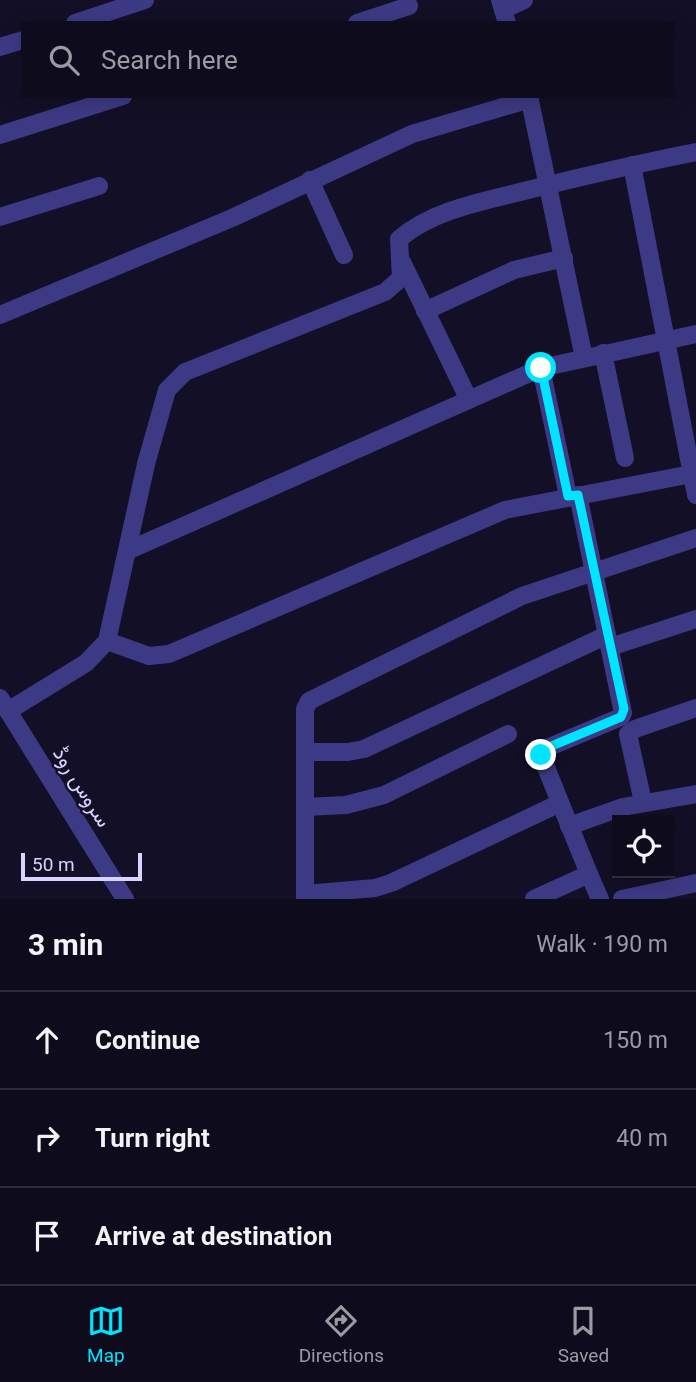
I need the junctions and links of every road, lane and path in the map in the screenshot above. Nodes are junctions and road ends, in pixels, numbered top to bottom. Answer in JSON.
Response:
{"nodes":[{"id":1,"x":145,"y":0,"type":"edge"},
{"id":2,"x":524,"y":0,"type":"edge"},
{"id":3,"x":410,"y":10,"type":"edge"},
{"id":4,"x":503,"y":11,"type":"edge"},
{"id":5,"x":81,"y":21,"type":"edge"},
{"id":6,"x":365,"y":21,"type":"edge"},
{"id":7,"x":21,"y":41,"type":"edge"},
{"id":8,"x":0,"y":47,"type":"edge"},
{"id":9,"x":117,"y":98,"type":"edge"},
{"id":10,"x":529,"y":98,"type":"edge"},
{"id":11,"x":0,"y":135,"type":"edge"},
{"id":12,"x":696,"y":152,"type":"edge"},
{"id":13,"x":632,"y":165,"type":"junction"},
{"id":14,"x":310,"y":180,"type":"junction"},
{"id":15,"x":549,"y":185,"type":"junction"},
{"id":16,"x":99,"y":186,"type":"dead end"},
{"id":17,"x":0,"y":217,"type":"edge"},
{"id":18,"x":344,"y":255,"type":"dead end"},
{"id":19,"x":399,"y":256,"type":"junction"},
{"id":20,"x":564,"y":258,"type":"junction"},
{"id":21,"x":425,"y":311,"type":"junction"},
{"id":22,"x":0,"y":316,"type":"edge"},
{"id":23,"x":696,"y":334,"type":"edge"},
{"id":24,"x":666,"y":340,"type":"junction"},
{"id":25,"x":603,"y":353,"type":"junction"},
{"id":26,"x":584,"y":358,"type":"junction"},
{"id":27,"x":541,"y":368,"type":"junction"},
{"id":28,"x":469,"y":400,"type":"junction"},
{"id":29,"x":625,"y":458,"type":"dead end"},
{"id":30,"x":694,"y":473,"type":"edge"},
{"id":31,"x":573,"y":495,"type":"junction"},
{"id":32,"x":696,"y":495,"type":"edge"},
{"id":33,"x":696,"y":538,"type":"edge"},
{"id":34,"x":127,"y":551,"type":"junction"},
{"id":35,"x":594,"y":570,"type":"junction"},
{"id":36,"x":696,"y":619,"type":"edge"},
{"id":37,"x":107,"y":641,"type":"junction"},
{"id":38,"x":609,"y":641,"type":"junction"},
{"id":39,"x":4,"y":705,"type":"edge"},
{"id":40,"x":696,"y":708,"type":"edge"},
{"id":41,"x":624,"y":709,"type":"junction"},
{"id":42,"x":631,"y":730,"type":"junction"},
{"id":43,"x":508,"y":734,"type":"dead end"},
{"id":44,"x":306,"y":752,"type":"junction"},
{"id":45,"x":696,"y":794,"type":"edge"},
{"id":46,"x":643,"y":802,"type":"junction"},
{"id":47,"x":560,"y":803,"type":"junction"},
{"id":48,"x":305,"y":807,"type":"junction"},
{"id":49,"x":569,"y":825,"type":"junction"},
{"id":50,"x":589,"y":874,"type":"junction"},
{"id":51,"x":696,"y":883,"type":"edge"},
{"id":52,"x":305,"y":896,"type":"edge"},
{"id":53,"x":125,"y":899,"type":"edge"},
{"id":54,"x":534,"y":899,"type":"edge"},
{"id":55,"x":600,"y":899,"type":"edge"},
{"id":56,"x":622,"y":899,"type":"edge"}],
"edges":[{"from":1,"to":5,"type":"street"},
{"from":2,"to":4,"type":"street"},
{"from":3,"to":6,"type":"street"},
{"from":7,"to":8,"type":"street"},
{"from":9,"to":11,"type":"street"},
{"from":10,"to":14,"type":"street"},
{"from":10,"to":15,"type":"street"},
{"from":12,"to":13,"type":"street"},
{"from":13,"to":15,"type":"street"},
{"from":13,"to":24,"type":"street"},
{"from":14,"to":18,"type":"street"},
{"from":14,"to":22,"type":"street"},
{"from":15,"to":19,"type":"street"},
{"from":15,"to":20,"type":"street"},
{"from":16,"to":17,"type":"street"},
{"from":19,"to":21,"type":"street"},
{"from":19,"to":34,"type":"street"},
{"from":20,"to":21,"type":"street"},
{"from":20,"to":26,"type":"street"},
{"from":21,"to":28,"type":"street"},
{"from":23,"to":24,"type":"street"},
{"from":24,"to":25,"type":"street"},
{"from":24,"to":30,"type":"street"},
{"from":25,"to":26,"type":"street"},
{"from":25,"to":29,"type":"street"},
{"from":26,"to":27,"type":"street"},
{"from":27,"to":28,"type":"street"},
{"from":27,"to":31,"type":"street"},
{"from":28,"to":34,"type":"street"},
{"from":30,"to":31,"type":"street"},
{"from":30,"to":32,"type":"street"},
{"from":31,"to":35,"type":"street"},
{"from":31,"to":37,"type":"street"},
{"from":33,"to":35,"type":"street"},
{"from":34,"to":37,"type":"street"},
{"from":35,"to":38,"type":"street"},
{"from":35,"to":44,"type":"street"},
{"from":36,"to":38,"type":"street"},
{"from":37,"to":39,"type":"street"},
{"from":38,"to":41,"type":"street"},
{"from":38,"to":44,"type":"street"},
{"from":39,"to":53,"type":"street","name":"سروس روڈ"},
{"from":40,"to":42,"type":"street"},
{"from":41,"to":42,"type":"street"},
{"from":41,"to":47,"type":"street"},
{"from":42,"to":46,"type":"street"},
{"from":43,"to":48,"type":"street"},
{"from":44,"to":48,"type":"street"},
{"from":45,"to":46,"type":"street"},
{"from":46,"to":49,"type":"street"},
{"from":47,"to":49,"type":"street"},
{"from":47,"to":52,"type":"street"},
{"from":48,"to":52,"type":"street"},
{"from":49,"to":50,"type":"street"},
{"from":50,"to":54,"type":"street"},
{"from":50,"to":55,"type":"street"},
{"from":51,"to":56,"type":"street"}]}
